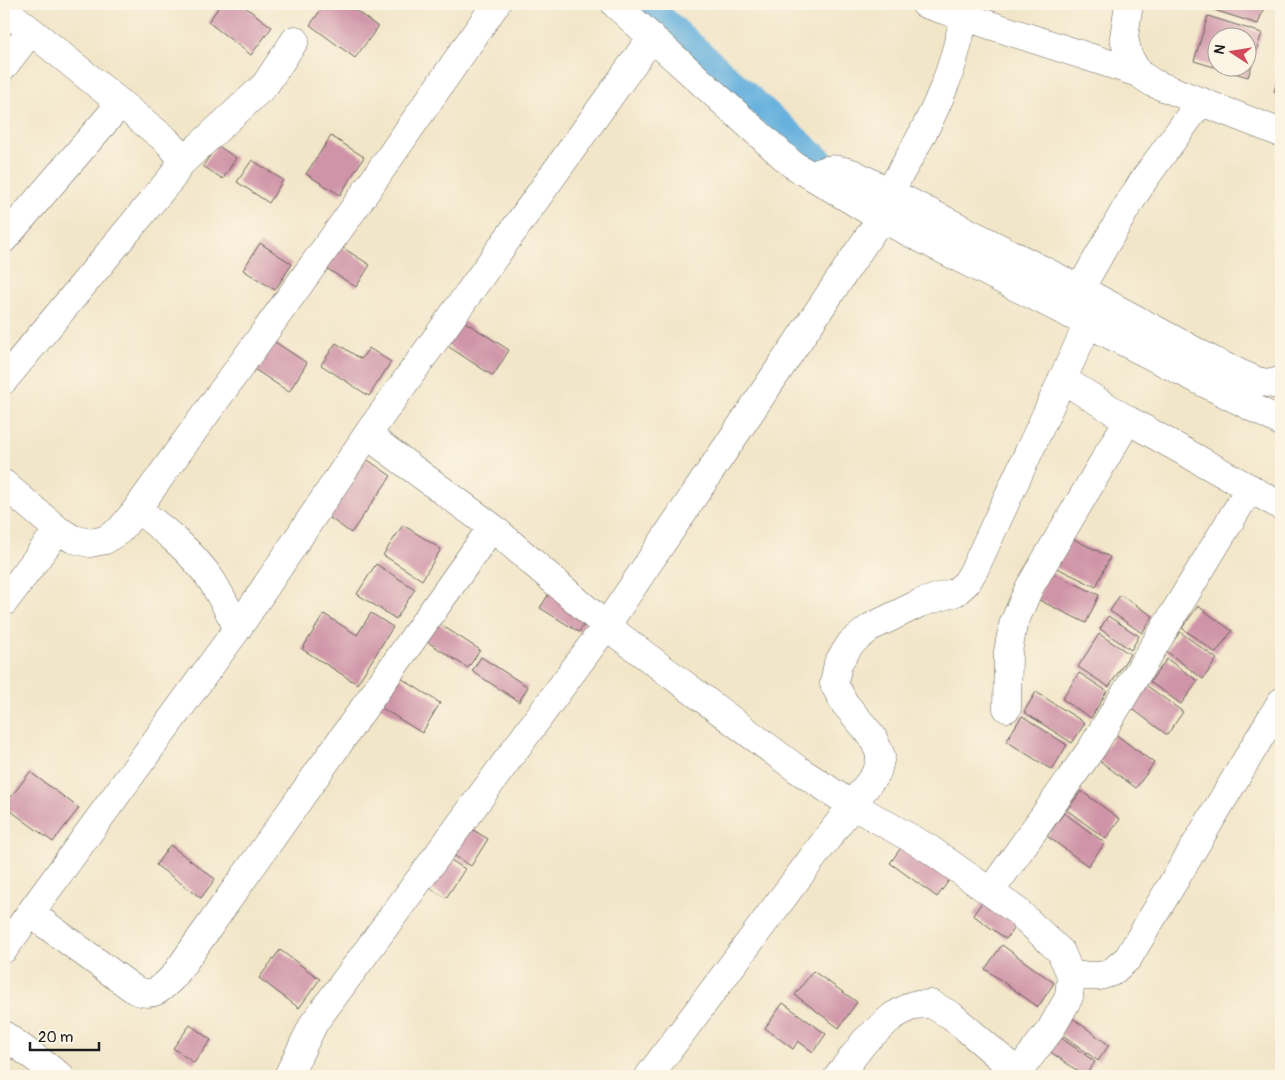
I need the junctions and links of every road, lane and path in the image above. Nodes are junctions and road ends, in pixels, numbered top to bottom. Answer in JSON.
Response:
{"nodes":[{"id":1,"x":496,"y":4,"type":"edge"},
{"id":2,"x":615,"y":4,"type":"edge"},
{"id":3,"x":1129,"y":4,"type":"edge"},
{"id":4,"x":944,"y":8,"type":"edge"},
{"id":5,"x":4,"y":9,"type":"edge"},
{"id":6,"x":30,"y":31,"type":"junction"},
{"id":7,"x":652,"y":37,"type":"junction"},
{"id":8,"x":295,"y":40,"type":"dead end"},
{"id":9,"x":4,"y":66,"type":"edge"},
{"id":10,"x":1138,"y":73,"type":"junction"},
{"id":11,"x":1201,"y":101,"type":"junction"},
{"id":12,"x":120,"y":104,"type":"junction"},
{"id":13,"x":1281,"y":132,"type":"edge"},
{"id":14,"x":180,"y":164,"type":"junction"},
{"id":15,"x":823,"y":172,"type":"junction"},
{"id":16,"x":890,"y":191,"type":"junction"},
{"id":17,"x":881,"y":218,"type":"junction"},
{"id":18,"x":4,"y":239,"type":"edge"},
{"id":19,"x":1080,"y":289,"type":"junction"},
{"id":20,"x":1088,"y":324,"type":"junction"},
{"id":21,"x":1062,"y":379,"type":"junction"},
{"id":22,"x":4,"y":380,"type":"edge"},
{"id":23,"x":1281,"y":380,"type":"edge"},
{"id":24,"x":1128,"y":420,"type":"junction"},
{"id":25,"x":1281,"y":422,"type":"edge"},
{"id":26,"x":367,"y":435,"type":"junction"},
{"id":27,"x":4,"y":484,"type":"edge"},
{"id":28,"x":1250,"y":488,"type":"junction"},
{"id":29,"x":1281,"y":506,"type":"edge"},
{"id":30,"x":137,"y":509,"type":"junction"},
{"id":31,"x":492,"y":527,"type":"junction"},
{"id":32,"x":58,"y":530,"type":"junction"},
{"id":33,"x":4,"y":602,"type":"edge"},
{"id":34,"x":606,"y":626,"type":"junction"},
{"id":35,"x":238,"y":628,"type":"junction"},
{"id":36,"x":1281,"y":702,"type":"edge"},
{"id":37,"x":1007,"y":708,"type":"dead end"},
{"id":38,"x":852,"y":805,"type":"junction"},
{"id":39,"x":990,"y":892,"type":"junction"},
{"id":40,"x":30,"y":913,"type":"junction"},
{"id":41,"x":4,"y":949,"type":"edge"},
{"id":42,"x":1071,"y":976,"type":"junction"},
{"id":43,"x":4,"y":1035,"type":"edge"},
{"id":44,"x":1017,"y":1074,"type":"edge"},
{"id":45,"x":60,"y":1076,"type":"edge"},
{"id":46,"x":288,"y":1076,"type":"edge"},
{"id":47,"x":650,"y":1076,"type":"edge"},
{"id":48,"x":838,"y":1076,"type":"edge"}],
"edges":[{"from":1,"to":30,"type":"street"},
{"from":2,"to":7,"type":"street"},
{"from":3,"to":10,"type":"street"},
{"from":4,"to":10,"type":"street"},
{"from":4,"to":16,"type":"street"},
{"from":5,"to":6,"type":"street"},
{"from":6,"to":9,"type":"street"},
{"from":6,"to":12,"type":"street"},
{"from":7,"to":15,"type":"street"},
{"from":7,"to":26,"type":"street"},
{"from":8,"to":14,"type":"street"},
{"from":10,"to":11,"type":"street"},
{"from":11,"to":13,"type":"street"},
{"from":11,"to":19,"type":"street"},
{"from":12,"to":14,"type":"street"},
{"from":12,"to":18,"type":"street"},
{"from":14,"to":22,"type":"street"},
{"from":15,"to":16,"type":"street"},
{"from":15,"to":17,"type":"street"},
{"from":16,"to":19,"type":"street"},
{"from":17,"to":20,"type":"street"},
{"from":17,"to":34,"type":"street"},
{"from":19,"to":23,"type":"street"},
{"from":20,"to":21,"type":"street"},
{"from":20,"to":25,"type":"street"},
{"from":21,"to":24,"type":"street"},
{"from":21,"to":38,"type":"street"},
{"from":24,"to":28,"type":"street"},
{"from":24,"to":37,"type":"street"},
{"from":26,"to":31,"type":"street"},
{"from":26,"to":35,"type":"street"},
{"from":27,"to":32,"type":"street"},
{"from":28,"to":29,"type":"street"},
{"from":28,"to":39,"type":"street"},
{"from":30,"to":32,"type":"street"},
{"from":30,"to":35,"type":"street"},
{"from":31,"to":34,"type":"street"},
{"from":31,"to":40,"type":"street"},
{"from":32,"to":33,"type":"street"},
{"from":34,"to":38,"type":"street"},
{"from":34,"to":46,"type":"street"},
{"from":35,"to":40,"type":"street"},
{"from":36,"to":42,"type":"street"},
{"from":38,"to":39,"type":"street"},
{"from":38,"to":47,"type":"street"},
{"from":39,"to":42,"type":"street"},
{"from":40,"to":41,"type":"street"},
{"from":42,"to":44,"type":"street"},
{"from":43,"to":45,"type":"street"},
{"from":44,"to":48,"type":"street"}]}
